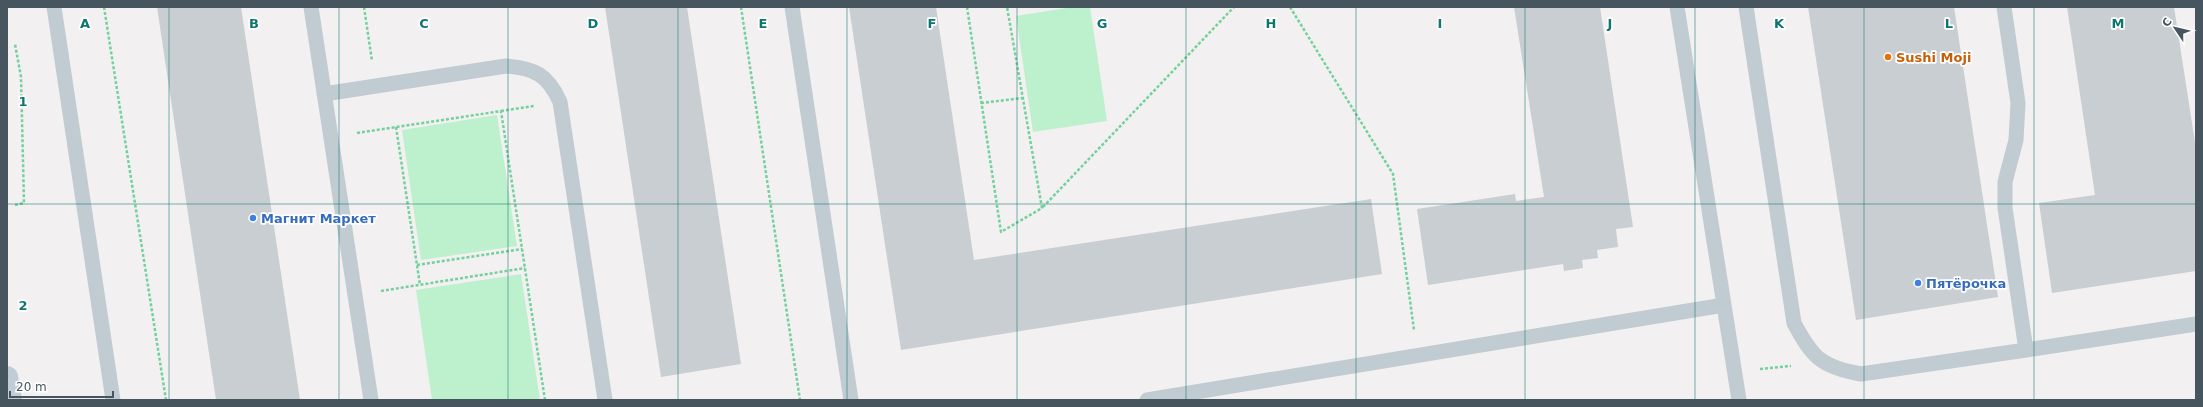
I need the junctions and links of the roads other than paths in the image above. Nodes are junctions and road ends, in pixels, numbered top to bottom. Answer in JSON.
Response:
{"nodes":[{"id":1,"x":54,"y":7,"type":"edge"},
{"id":2,"x":311,"y":7,"type":"edge"},
{"id":3,"x":792,"y":7,"type":"edge"},
{"id":4,"x":1677,"y":7,"type":"edge"},
{"id":5,"x":1746,"y":7,"type":"edge"},
{"id":6,"x":2004,"y":7,"type":"edge"},
{"id":7,"x":324,"y":94,"type":"junction"},
{"id":8,"x":1724,"y":305,"type":"junction"},
{"id":9,"x":2196,"y":324,"type":"edge"},
{"id":10,"x":2026,"y":350,"type":"junction"},
{"id":11,"x":7,"y":377,"type":"edge"},
{"id":12,"x":11,"y":400,"type":"edge"},
{"id":13,"x":113,"y":400,"type":"edge"},
{"id":14,"x":371,"y":400,"type":"edge"},
{"id":15,"x":605,"y":400,"type":"edge"},
{"id":16,"x":851,"y":400,"type":"edge"},
{"id":17,"x":1147,"y":400,"type":"edge"},
{"id":18,"x":1739,"y":400,"type":"edge"}],
"edges":[{"from":1,"to":13,"type":"lane"},
{"from":2,"to":7,"type":"lane"},
{"from":3,"to":16,"type":"lane"},
{"from":4,"to":8,"type":"lane"},
{"from":5,"to":10,"type":"lane"},
{"from":6,"to":10,"type":"lane"},
{"from":7,"to":14,"type":"lane"},
{"from":7,"to":15,"type":"lane"},
{"from":8,"to":17,"type":"lane"},
{"from":8,"to":18,"type":"lane"},
{"from":9,"to":10,"type":"lane"},
{"from":11,"to":12,"type":"main road"}]}
